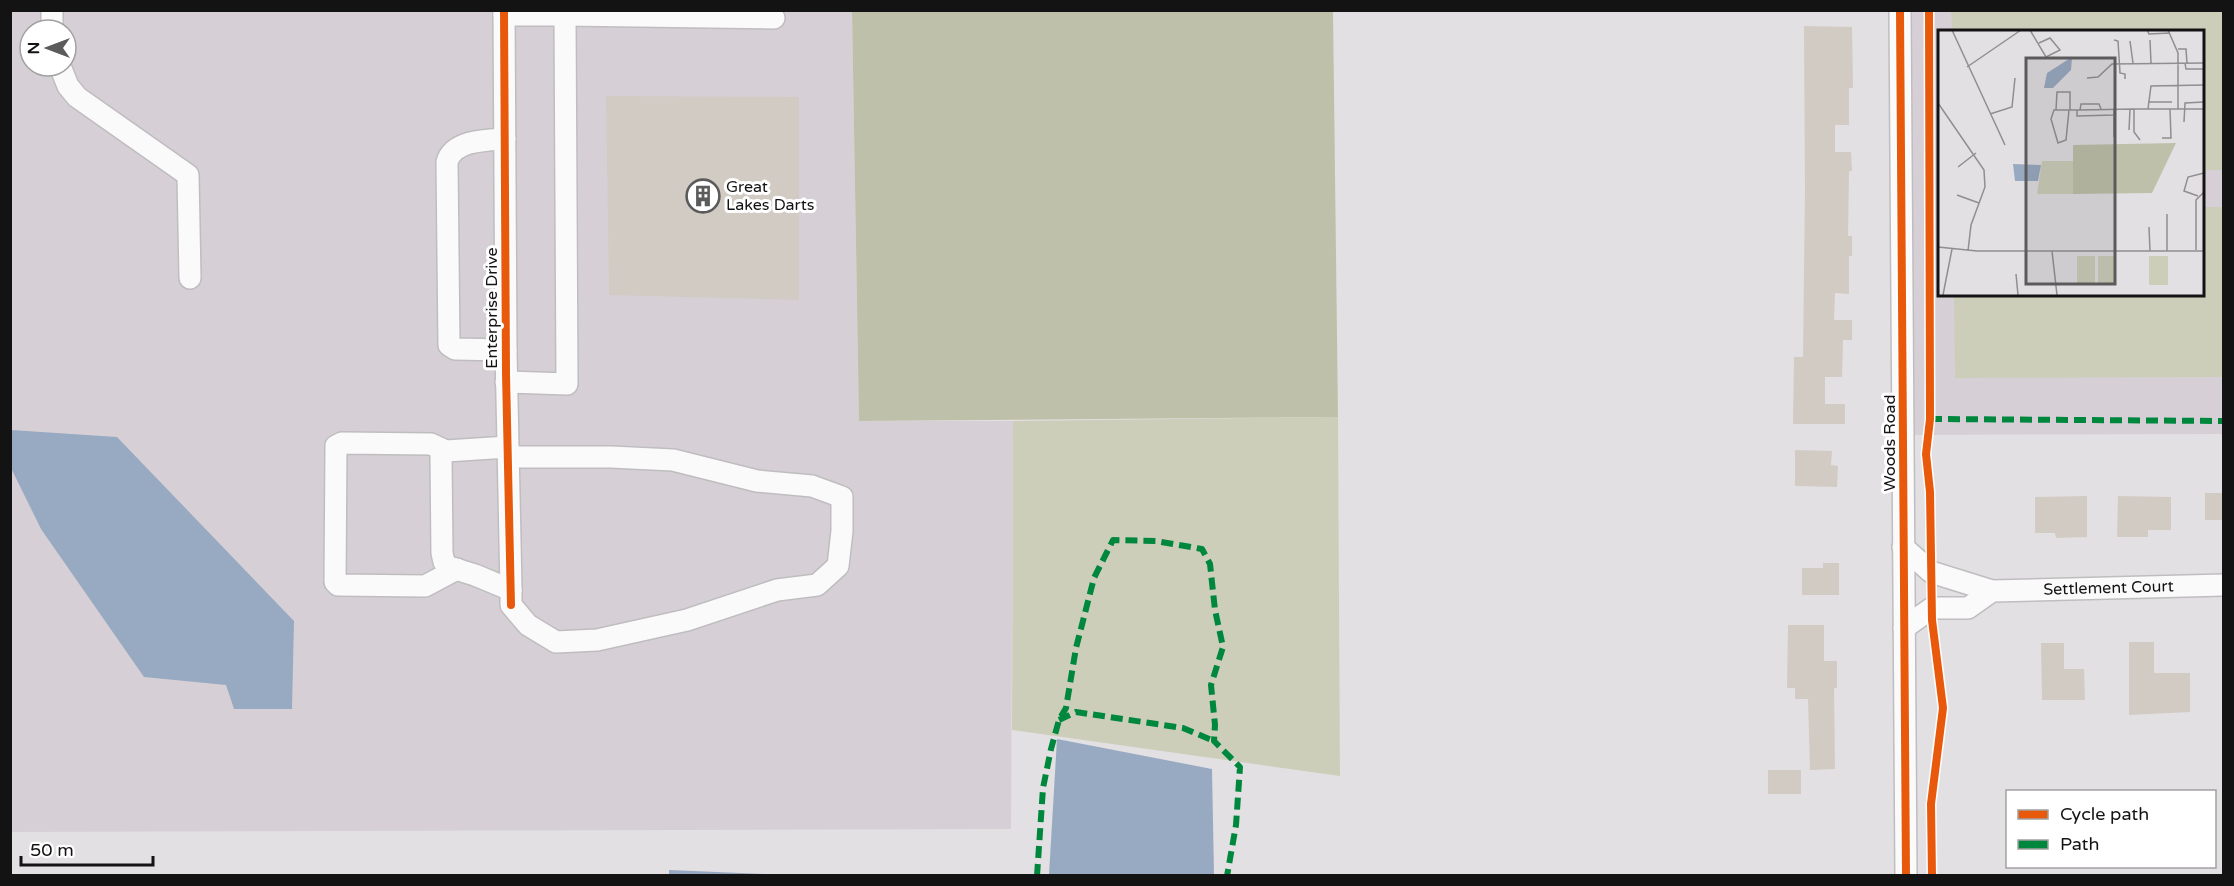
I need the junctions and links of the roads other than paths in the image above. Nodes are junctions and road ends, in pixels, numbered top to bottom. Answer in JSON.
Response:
{"nodes":[{"id":1,"x":1900,"y":10,"type":"edge"},
{"id":2,"x":504,"y":13,"type":"edge"},
{"id":3,"x":565,"y":15,"type":"junction"},
{"id":4,"x":774,"y":18,"type":"dead end"},
{"id":5,"x":65,"y":78,"type":"edge"},
{"id":6,"x":505,"y":139,"type":"junction"},
{"id":7,"x":190,"y":278,"type":"dead end"},
{"id":8,"x":506,"y":350,"type":"junction"},
{"id":9,"x":506,"y":382,"type":"junction"},
{"id":10,"x":446,"y":451,"type":"junction"},
{"id":11,"x":508,"y":452,"type":"junction"},
{"id":12,"x":1903,"y":547,"type":"junction"},
{"id":13,"x":457,"y":569,"type":"junction"},
{"id":14,"x":2223,"y":585,"type":"edge"},
{"id":15,"x":1992,"y":591,"type":"junction"},
{"id":16,"x":511,"y":598,"type":"junction"},
{"id":17,"x":1904,"y":628,"type":"junction"},
{"id":18,"x":1906,"y":876,"type":"edge"}],
"edges":[{"from":1,"to":12,"type":"street","name":"Woods Road"},
{"from":2,"to":3,"type":"street"},
{"from":2,"to":6,"type":"street","name":"Enterprise Drive"},
{"from":3,"to":4,"type":"street"},
{"from":3,"to":9,"type":"street"},
{"from":5,"to":7,"type":"street"},
{"from":6,"to":8,"type":"street","name":"Enterprise Drive"},
{"from":6,"to":8,"type":"street"},
{"from":8,"to":9,"type":"street","name":"Enterprise Drive"},
{"from":9,"to":11,"type":"street","name":"Enterprise Drive"},
{"from":10,"to":11,"type":"street"},
{"from":10,"to":13,"type":"street"},
{"from":10,"to":13,"type":"street"},
{"from":11,"to":16,"type":"street","name":"Enterprise Drive"},
{"from":11,"to":16,"type":"street"},
{"from":12,"to":15,"type":"street","name":"Settlement Court"},
{"from":12,"to":17,"type":"street","name":"Woods Road"},
{"from":13,"to":16,"type":"street"},
{"from":14,"to":15,"type":"street","name":"Settlement Court"},
{"from":15,"to":17,"type":"street"},
{"from":17,"to":18,"type":"street","name":"Woods Road"}]}
